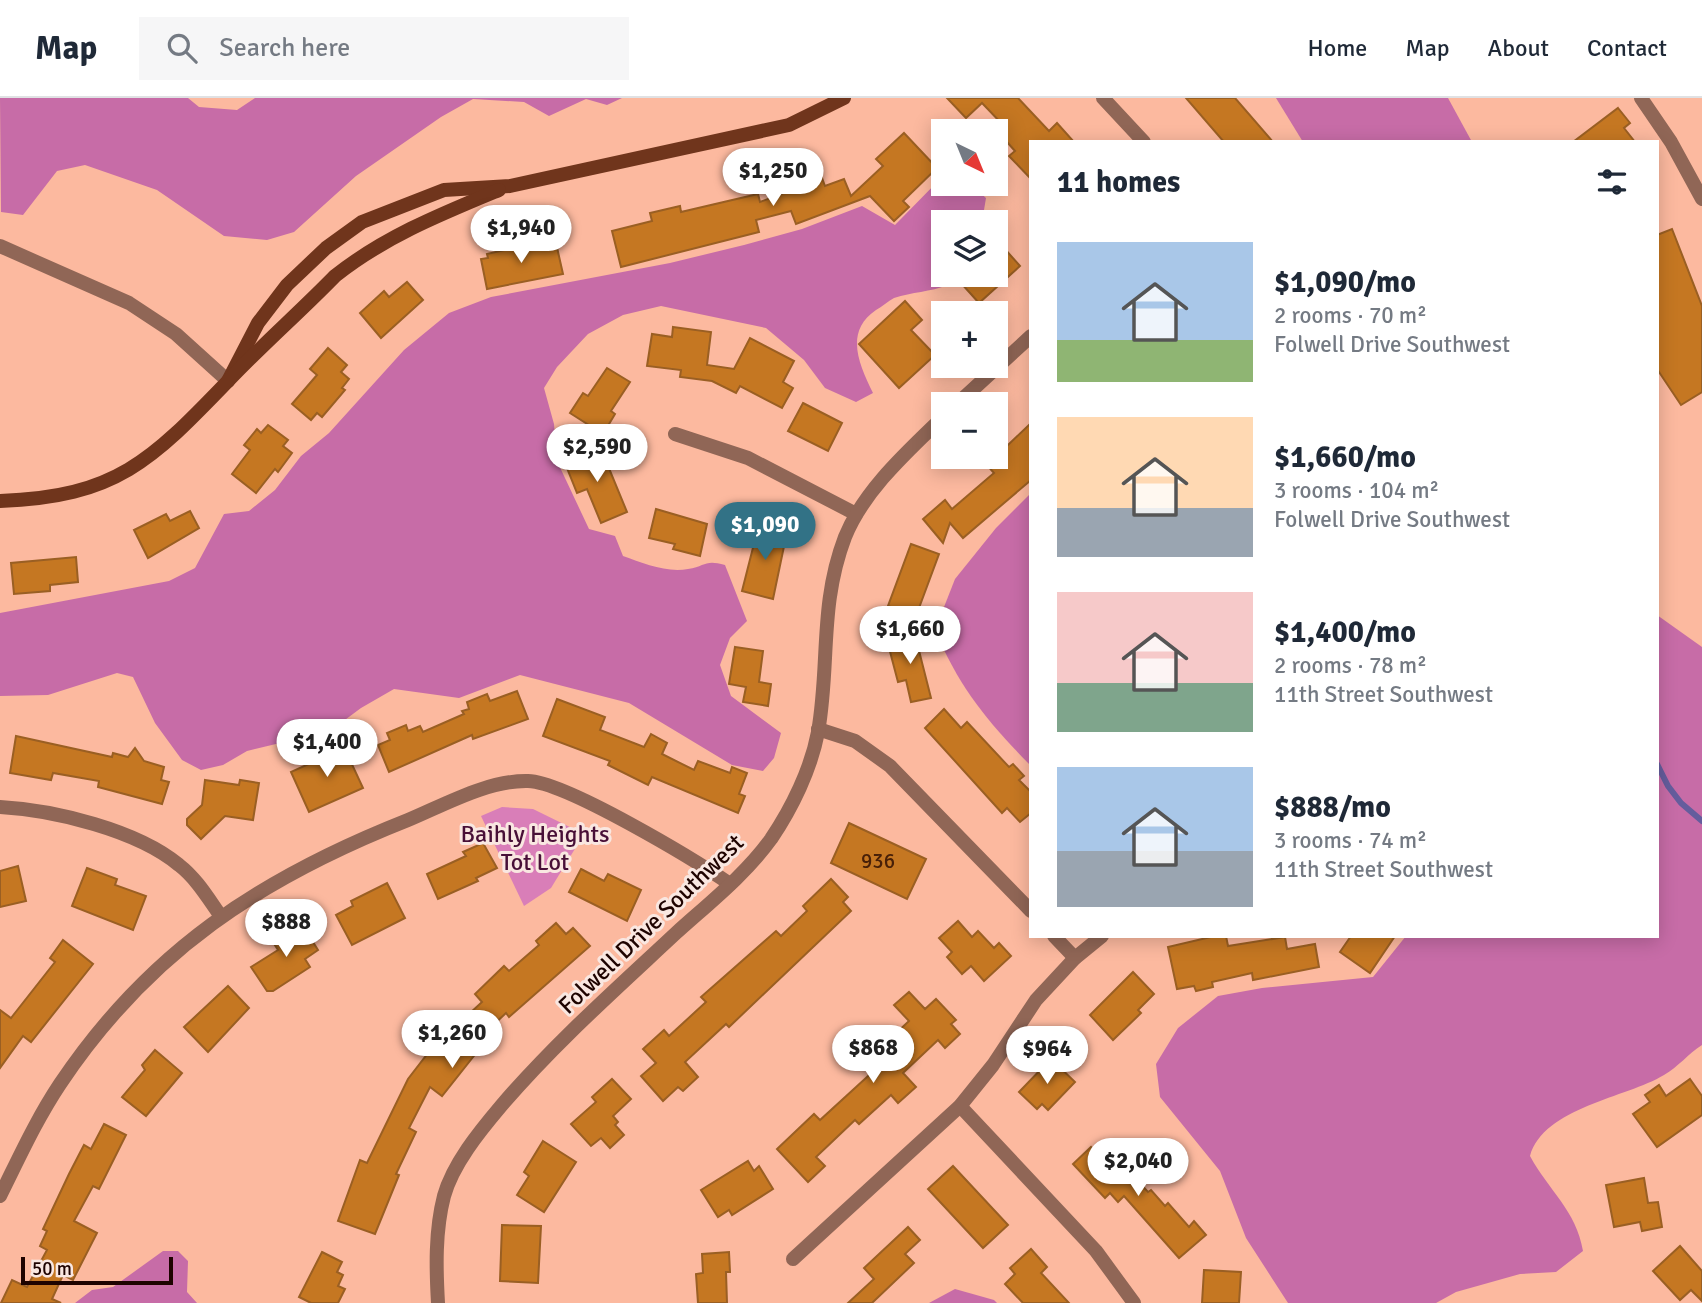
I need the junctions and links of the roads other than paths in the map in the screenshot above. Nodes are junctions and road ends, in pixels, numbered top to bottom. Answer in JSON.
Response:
{"nodes":[{"id":1,"x":844,"y":98,"type":"edge"},
{"id":2,"x":1103,"y":98,"type":"edge"},
{"id":3,"x":1641,"y":98,"type":"edge"},
{"id":4,"x":1142,"y":140,"type":"edge"},
{"id":5,"x":510,"y":186,"type":"junction"},
{"id":6,"x":1702,"y":199,"type":"edge"},
{"id":7,"x":0,"y":246,"type":"edge"},
{"id":8,"x":1029,"y":338,"type":"edge"},
{"id":9,"x":228,"y":381,"type":"junction"},
{"id":10,"x":970,"y":392,"type":"edge"},
{"id":11,"x":931,"y":429,"type":"edge"},
{"id":12,"x":675,"y":434,"type":"dead end"},
{"id":13,"x":0,"y":501,"type":"edge"},
{"id":14,"x":856,"y":514,"type":"junction"},
{"id":15,"x":818,"y":729,"type":"junction"},
{"id":16,"x":0,"y":807,"type":"edge"},
{"id":17,"x":730,"y":884,"type":"junction"},
{"id":18,"x":1029,"y":910,"type":"edge"},
{"id":19,"x":220,"y":915,"type":"junction"},
{"id":20,"x":1056,"y":938,"type":"edge"},
{"id":21,"x":1099,"y":938,"type":"edge"},
{"id":22,"x":1075,"y":958,"type":"junction"},
{"id":23,"x":960,"y":1106,"type":"junction"},
{"id":24,"x":0,"y":1196,"type":"edge"},
{"id":25,"x":793,"y":1259,"type":"dead end"},
{"id":26,"x":438,"y":1303,"type":"edge"},
{"id":27,"x":1134,"y":1303,"type":"edge"}],
"edges":[{"from":1,"to":5,"type":"street"},
{"from":2,"to":4,"type":"street"},
{"from":3,"to":6,"type":"street"},
{"from":5,"to":9,"type":"street"},
{"from":5,"to":9,"type":"street"},
{"from":7,"to":9,"type":"street"},
{"from":8,"to":10,"type":"street"},
{"from":9,"to":13,"type":"street"},
{"from":11,"to":14,"type":"street","name":"Folwell Drive Southwest"},
{"from":12,"to":14,"type":"street"},
{"from":14,"to":15,"type":"street","name":"Folwell Drive Southwest"},
{"from":15,"to":17,"type":"street","name":"Folwell Drive Southwest"},
{"from":15,"to":18,"type":"street"},
{"from":16,"to":19,"type":"street"},
{"from":17,"to":19,"type":"street"},
{"from":17,"to":26,"type":"street","name":"Folwell Drive Southwest"},
{"from":19,"to":24,"type":"street"},
{"from":20,"to":22,"type":"street"},
{"from":21,"to":22,"type":"street"},
{"from":22,"to":23,"type":"street"},
{"from":23,"to":25,"type":"street"},
{"from":23,"to":27,"type":"street"}]}
